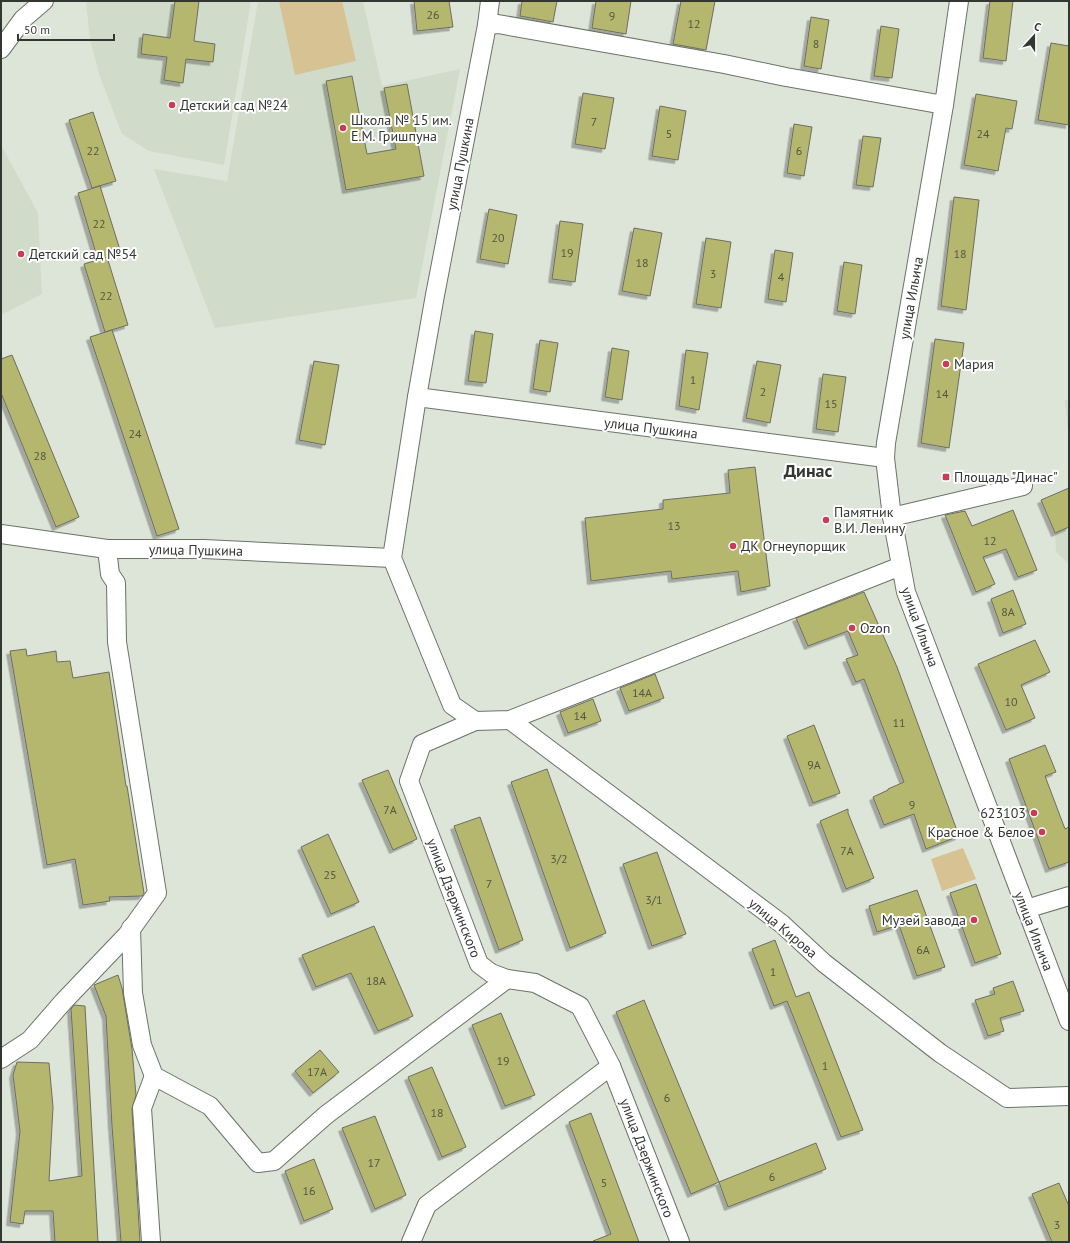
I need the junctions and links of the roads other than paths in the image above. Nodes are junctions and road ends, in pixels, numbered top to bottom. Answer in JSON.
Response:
{"nodes":[{"id":1,"x":44,"y":1,"type":"edge"},
{"id":2,"x":490,"y":1,"type":"edge"},
{"id":3,"x":959,"y":1,"type":"edge"},
{"id":4,"x":487,"y":25,"type":"junction"},
{"id":5,"x":1,"y":49,"type":"edge"},
{"id":6,"x":944,"y":105,"type":"junction"},
{"id":7,"x":417,"y":397,"type":"junction"},
{"id":8,"x":885,"y":458,"type":"junction"},
{"id":9,"x":1023,"y":486,"type":"dead end"},
{"id":10,"x":892,"y":517,"type":"junction"},
{"id":11,"x":1,"y":534,"type":"edge"},
{"id":12,"x":107,"y":549,"type":"junction"},
{"id":13,"x":392,"y":558,"type":"junction"},
{"id":14,"x":901,"y":566,"type":"junction"},
{"id":15,"x":510,"y":720,"type":"junction"},
{"id":16,"x":475,"y":721,"type":"junction"},
{"id":17,"x":1069,"y":896,"type":"edge"},
{"id":18,"x":1026,"y":909,"type":"junction"},
{"id":19,"x":132,"y":928,"type":"junction"},
{"id":20,"x":507,"y":979,"type":"junction"},
{"id":21,"x":1069,"y":1021,"type":"edge"},
{"id":22,"x":1,"y":1059,"type":"edge"},
{"id":23,"x":612,"y":1066,"type":"junction"},
{"id":24,"x":154,"y":1076,"type":"junction"},
{"id":25,"x":1069,"y":1096,"type":"edge"},
{"id":26,"x":151,"y":1242,"type":"edge"},
{"id":27,"x":411,"y":1242,"type":"edge"},
{"id":28,"x":680,"y":1242,"type":"edge"}],
"edges":[{"from":1,"to":5,"type":"street"},
{"from":2,"to":4,"type":"street","name":"улица Пушкина"},
{"from":3,"to":6,"type":"street","name":"улица Ильича"},
{"from":4,"to":6,"type":"street"},
{"from":4,"to":7,"type":"street","name":"улица Пушкина"},
{"from":6,"to":8,"type":"street","name":"улица Ильича"},
{"from":7,"to":8,"type":"street","name":"улица Пушкина"},
{"from":7,"to":13,"type":"street","name":"улица Пушкина"},
{"from":8,"to":10,"type":"street","name":"улица Ильича"},
{"from":9,"to":10,"type":"street"},
{"from":10,"to":14,"type":"street","name":"улица Ильича"},
{"from":11,"to":12,"type":"street","name":"улица Пушкина"},
{"from":12,"to":13,"type":"street","name":"улица Пушкина"},
{"from":12,"to":19,"type":"street"},
{"from":13,"to":16,"type":"street"},
{"from":14,"to":15,"type":"street"},
{"from":14,"to":18,"type":"street","name":"улица Ильича"},
{"from":15,"to":16,"type":"street"},
{"from":15,"to":25,"type":"street","name":"улица Кирова"},
{"from":16,"to":20,"type":"street","name":"улица Дзержинского"},
{"from":17,"to":18,"type":"street"},
{"from":18,"to":21,"type":"street","name":"улица Ильича"},
{"from":19,"to":22,"type":"street"},
{"from":19,"to":24,"type":"street"},
{"from":20,"to":23,"type":"street","name":"улица Дзержинского"},
{"from":20,"to":24,"type":"street"},
{"from":23,"to":27,"type":"street"},
{"from":23,"to":28,"type":"street","name":"улица Дзержинского"},
{"from":24,"to":26,"type":"street"}]}
